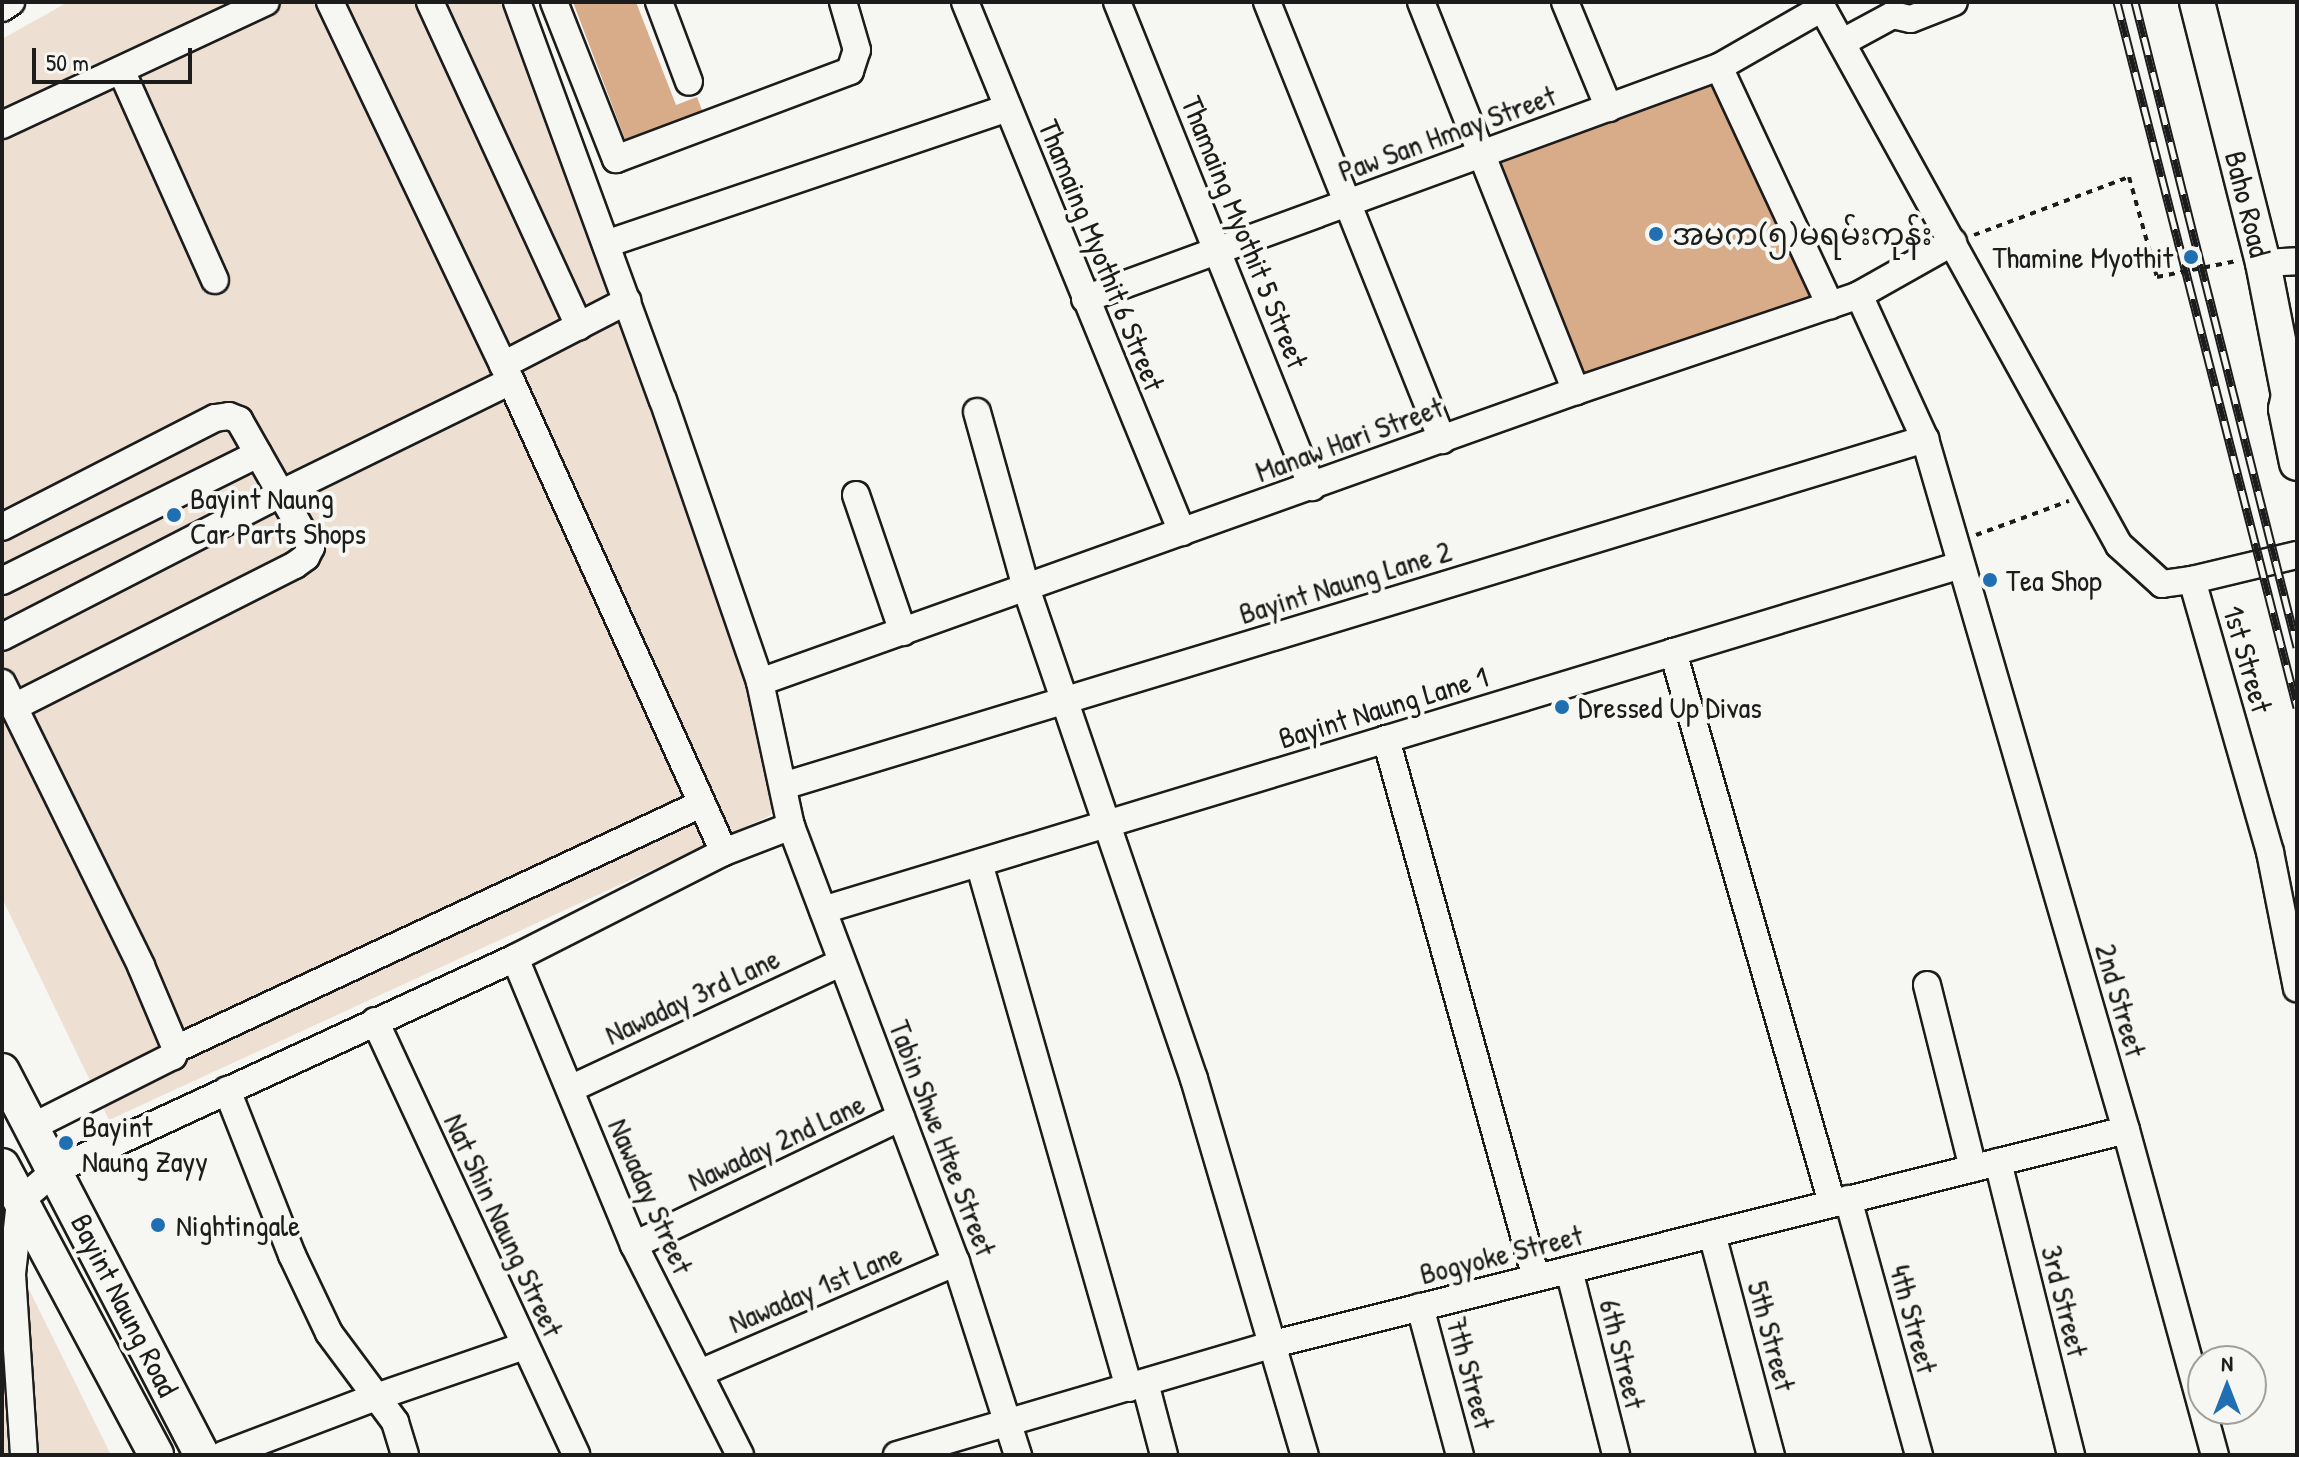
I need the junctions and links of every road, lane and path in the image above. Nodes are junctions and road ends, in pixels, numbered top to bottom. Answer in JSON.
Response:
{"nodes":[{"id":1,"x":11,"y":2,"type":"edge"},
{"id":2,"x":266,"y":2,"type":"edge"},
{"id":3,"x":330,"y":2,"type":"edge"},
{"id":4,"x":430,"y":2,"type":"edge"},
{"id":5,"x":517,"y":2,"type":"edge"},
{"id":6,"x":554,"y":2,"type":"edge"},
{"id":7,"x":659,"y":2,"type":"edge"},
{"id":8,"x":843,"y":2,"type":"edge"},
{"id":9,"x":965,"y":2,"type":"edge"},
{"id":10,"x":1117,"y":2,"type":"edge"},
{"id":11,"x":1267,"y":2,"type":"edge"},
{"id":12,"x":1421,"y":2,"type":"edge"},
{"id":13,"x":1565,"y":2,"type":"edge"},
{"id":14,"x":1954,"y":2,"type":"edge"},
{"id":15,"x":2197,"y":2,"type":"edge"},
{"id":16,"x":1820,"y":5,"type":"edge"},
{"id":17,"x":2,"y":8,"type":"edge"},
{"id":18,"x":1890,"y":9,"type":"edge"},
{"id":19,"x":1843,"y":42,"type":"junction"},
{"id":20,"x":1719,"y":67,"type":"junction"},
{"id":21,"x":121,"y":70,"type":"junction"},
{"id":22,"x":689,"y":82,"type":"dead end"},
{"id":23,"x":1008,"y":108,"type":"junction"},
{"id":24,"x":1609,"y":108,"type":"junction"},
{"id":25,"x":2,"y":125,"type":"edge"},
{"id":26,"x":1482,"y":155,"type":"junction"},
{"id":27,"x":1347,"y":203,"type":"junction"},
{"id":28,"x":1953,"y":242,"type":"junction"},
{"id":29,"x":606,"y":244,"type":"junction"},
{"id":30,"x":1218,"y":250,"type":"junction"},
{"id":31,"x":2250,"y":256,"type":"junction"},
{"id":32,"x":2297,"y":261,"type":"edge"},
{"id":33,"x":215,"y":280,"type":"dead end"},
{"id":34,"x":1859,"y":295,"type":"junction"},
{"id":35,"x":1085,"y":299,"type":"junction"},
{"id":36,"x":627,"y":301,"type":"junction"},
{"id":37,"x":1830,"y":305,"type":"junction"},
{"id":38,"x":579,"y":326,"type":"junction"},
{"id":39,"x":507,"y":373,"type":"junction"},
{"id":40,"x":1576,"y":391,"type":"junction"},
{"id":41,"x":2293,"y":401,"type":"edge"},
{"id":42,"x":977,"y":412,"type":"dead end"},
{"id":43,"x":1925,"y":439,"type":"junction"},
{"id":44,"x":1442,"y":440,"type":"junction"},
{"id":45,"x":258,"y":454,"type":"junction"},
{"id":46,"x":2297,"y":463,"type":"edge"},
{"id":47,"x":1312,"y":487,"type":"junction"},
{"id":48,"x":2090,"y":494,"type":"junction"},
{"id":49,"x":278,"y":495,"type":"junction"},
{"id":50,"x":856,"y":495,"type":"dead end"},
{"id":51,"x":2,"y":527,"type":"edge"},
{"id":52,"x":1182,"y":532,"type":"junction"},
{"id":53,"x":1958,"y":554,"type":"junction"},
{"id":54,"x":2297,"y":555,"type":"edge"},
{"id":55,"x":2194,"y":580,"type":"junction"},
{"id":56,"x":2,"y":581,"type":"edge"},
{"id":57,"x":1026,"y":588,"type":"junction"},
{"id":58,"x":903,"y":632,"type":"junction"},
{"id":59,"x":2,"y":637,"type":"edge"},
{"id":60,"x":1673,"y":652,"type":"junction"},
{"id":61,"x":760,"y":682,"type":"junction"},
{"id":62,"x":2,"y":683,"type":"edge"},
{"id":63,"x":1063,"y":701,"type":"junction"},
{"id":64,"x":13,"y":721,"type":"edge"},
{"id":65,"x":1386,"y":739,"type":"junction"},
{"id":66,"x":783,"y":786,"type":"junction"},
{"id":67,"x":701,"y":804,"type":"junction"},
{"id":68,"x":1106,"y":824,"type":"junction"},
{"id":69,"x":795,"y":836,"type":"junction"},
{"id":70,"x":724,"y":852,"type":"junction"},
{"id":71,"x":979,"y":863,"type":"junction"},
{"id":72,"x":823,"y":910,"type":"junction"},
{"id":73,"x":515,"y":958,"type":"junction"},
{"id":74,"x":842,"y":962,"type":"junction"},
{"id":75,"x":1927,"y":985,"type":"dead end"},
{"id":76,"x":2297,"y":988,"type":"edge"},
{"id":77,"x":375,"y":1021,"type":"junction"},
{"id":78,"x":176,"y":1049,"type":"junction"},
{"id":79,"x":6,"y":1089,"type":"edge"},
{"id":80,"x":570,"y":1089,"type":"junction"},
{"id":81,"x":227,"y":1090,"type":"junction"},
{"id":82,"x":901,"y":1117,"type":"junction"},
{"id":83,"x":32,"y":1127,"type":"junction"},
{"id":84,"x":2126,"y":1130,"type":"junction"},
{"id":85,"x":1985,"y":1165,"type":"junction"},
{"id":86,"x":2,"y":1166,"type":"edge"},
{"id":87,"x":56,"y":1170,"type":"junction"},
{"id":88,"x":20,"y":1201,"type":"junction"},
{"id":89,"x":1840,"y":1201,"type":"junction"},
{"id":90,"x":1712,"y":1234,"type":"junction"},
{"id":91,"x":634,"y":1245,"type":"junction"},
{"id":92,"x":956,"y":1262,"type":"junction"},
{"id":93,"x":1569,"y":1270,"type":"junction"},
{"id":94,"x":1536,"y":1278,"type":"junction"},
{"id":95,"x":1420,"y":1307,"type":"junction"},
{"id":96,"x":1274,"y":1344,"type":"junction"},
{"id":97,"x":524,"y":1346,"type":"junction"},
{"id":98,"x":700,"y":1373,"type":"junction"},
{"id":99,"x":1137,"y":1386,"type":"junction"},
{"id":100,"x":376,"y":1397,"type":"junction"},
{"id":101,"x":1010,"y":1424,"type":"junction"},
{"id":102,"x":24,"y":1455,"type":"edge"},
{"id":103,"x":156,"y":1455,"type":"edge"},
{"id":104,"x":202,"y":1455,"type":"edge"},
{"id":105,"x":223,"y":1455,"type":"edge"},
{"id":106,"x":405,"y":1455,"type":"edge"},
{"id":107,"x":576,"y":1455,"type":"edge"},
{"id":108,"x":740,"y":1455,"type":"edge"},
{"id":109,"x":897,"y":1455,"type":"edge"},
{"id":110,"x":1018,"y":1455,"type":"edge"},
{"id":111,"x":1164,"y":1455,"type":"edge"},
{"id":112,"x":1305,"y":1455,"type":"edge"},
{"id":113,"x":1460,"y":1455,"type":"edge"},
{"id":114,"x":1616,"y":1455,"type":"edge"},
{"id":115,"x":1771,"y":1455,"type":"edge"},
{"id":116,"x":1919,"y":1455,"type":"edge"},
{"id":117,"x":2071,"y":1455,"type":"edge"},
{"id":118,"x":2215,"y":1455,"type":"edge"}],
"edges":[{"from":1,"to":17,"type":"street"},
{"from":2,"to":21,"type":"street"},
{"from":3,"to":39,"type":"street"},
{"from":4,"to":38,"type":"street"},
{"from":5,"to":29,"type":"street","name":"Tabin Shwe Htee Street"},
{"from":6,"to":8,"type":"street"},
{"from":7,"to":22,"type":"street"},
{"from":9,"to":23,"type":"street","name":"Thamaing Myothit 6 Street"},
{"from":10,"to":30,"type":"street","name":"Thamaing Myothit 5 Street"},
{"from":11,"to":27,"type":"street"},
{"from":12,"to":26,"type":"street"},
{"from":13,"to":24,"type":"street"},
{"from":14,"to":18,"type":"street"},
{"from":15,"to":31,"type":"main road","name":"Baho Road"},
{"from":16,"to":19,"type":"street"},
{"from":16,"to":20,"type":"street","name":"Paw San Hmay Street"},
{"from":18,"to":19,"type":"street"},
{"from":19,"to":28,"type":"street"},
{"from":20,"to":24,"type":"street","name":"Paw San Hmay Street"},
{"from":20,"to":37,"type":"street"},
{"from":21,"to":25,"type":"street"},
{"from":21,"to":33,"type":"street"},
{"from":23,"to":29,"type":"street"},
{"from":23,"to":35,"type":"street","name":"Thamaing Myothit 6 Street"},
{"from":24,"to":26,"type":"street","name":"Paw San Hmay Street"},
{"from":26,"to":27,"type":"street","name":"Paw San Hmay Street"},
{"from":26,"to":40,"type":"street"},
{"from":27,"to":30,"type":"street","name":"Paw San Hmay Street"},
{"from":27,"to":44,"type":"street"},
{"from":28,"to":31,"type":"path"},
{"from":28,"to":34,"type":"street","name":"Manaw Hari Street"},
{"from":28,"to":48,"type":"street"},
{"from":29,"to":36,"type":"street","name":"Tabin Shwe Htee Street"},
{"from":30,"to":35,"type":"street","name":"Paw San Hmay Street"},
{"from":30,"to":47,"type":"street","name":"Thamaing Myothit 5 Street"},
{"from":31,"to":32,"type":"street"},
{"from":31,"to":41,"type":"main road","name":"Baho Road"},
{"from":34,"to":37,"type":"street","name":"Manaw Hari Street"},
{"from":34,"to":43,"type":"street","name":"2nd Street"},
{"from":35,"to":52,"type":"street","name":"Thamaing Myothit 6 Street"},
{"from":36,"to":38,"type":"street"},
{"from":36,"to":61,"type":"street","name":"Tabin Shwe Htee Street"},
{"from":37,"to":40,"type":"street","name":"Manaw Hari Street"},
{"from":38,"to":39,"type":"street"},
{"from":39,"to":49,"type":"street"},
{"from":39,"to":67,"type":"street"},
{"from":40,"to":44,"type":"street","name":"Manaw Hari Street"},
{"from":41,"to":46,"type":"main road","name":"Baho Road"},
{"from":42,"to":57,"type":"street"},
{"from":43,"to":53,"type":"street","name":"2nd Street"},
{"from":43,"to":63,"type":"street","name":"Bayint Naung Lane 2"},
{"from":44,"to":47,"type":"street","name":"Manaw Hari Street"},
{"from":45,"to":49,"type":"street"},
{"from":45,"to":51,"type":"street"},
{"from":45,"to":56,"type":"street"},
{"from":47,"to":52,"type":"street","name":"Manaw Hari Street"},
{"from":48,"to":53,"type":"path"},
{"from":48,"to":55,"type":"street"},
{"from":49,"to":59,"type":"street"},
{"from":49,"to":64,"type":"street"},
{"from":50,"to":58,"type":"street"},
{"from":52,"to":57,"type":"street","name":"Manaw Hari Street"},
{"from":53,"to":60,"type":"street","name":"Bayint Naung Lane 1"},
{"from":53,"to":84,"type":"street","name":"2nd Street"},
{"from":54,"to":55,"type":"street"},
{"from":55,"to":76,"type":"street","name":"1st Street"},
{"from":57,"to":58,"type":"street","name":"Manaw Hari Street"},
{"from":57,"to":63,"type":"street"},
{"from":58,"to":61,"type":"street","name":"Manaw Hari Street"},
{"from":60,"to":65,"type":"street","name":"Bayint Naung Lane 1"},
{"from":60,"to":89,"type":"street","name":"4th Street"},
{"from":61,"to":66,"type":"street","name":"Tabin Shwe Htee Street"},
{"from":62,"to":64,"type":"street"},
{"from":63,"to":66,"type":"street","name":"Bayint Naung Lane 2"},
{"from":63,"to":68,"type":"street"},
{"from":64,"to":78,"type":"street"},
{"from":65,"to":68,"type":"street","name":"Bayint Naung Lane 1"},
{"from":65,"to":94,"type":"street"},
{"from":66,"to":69,"type":"street","name":"Tabin Shwe Htee Street"},
{"from":67,"to":70,"type":"street"},
{"from":67,"to":78,"type":"street"},
{"from":68,"to":71,"type":"street","name":"Bayint Naung Lane 1"},
{"from":68,"to":96,"type":"street"},
{"from":69,"to":70,"type":"street"},
{"from":69,"to":72,"type":"street","name":"Tabin Shwe Htee Street"},
{"from":70,"to":73,"type":"street"},
{"from":71,"to":72,"type":"street","name":"Bayint Naung Lane 1"},
{"from":71,"to":99,"type":"street"},
{"from":72,"to":74,"type":"street","name":"Tabin Shwe Htee Street"},
{"from":73,"to":77,"type":"street"},
{"from":73,"to":80,"type":"street","name":"Nawaday Street"},
{"from":74,"to":80,"type":"street","name":"Nawaday 3rd Lane"},
{"from":74,"to":82,"type":"street","name":"Tabin Shwe Htee Street"},
{"from":75,"to":85,"type":"street","name":"3rd Street"},
{"from":77,"to":81,"type":"street"},
{"from":77,"to":97,"type":"street","name":"Nat Shin Naung Street"},
{"from":78,"to":83,"type":"street"},
{"from":79,"to":83,"type":"main road","name":"Bayint Naung Road"},
{"from":80,"to":91,"type":"street","name":"Nawaday Street"},
{"from":81,"to":87,"type":"street"},
{"from":81,"to":100,"type":"street"},
{"from":82,"to":91,"type":"street","name":"Nawaday 2nd Lane"},
{"from":82,"to":92,"type":"street","name":"Tabin Shwe Htee Street"},
{"from":83,"to":87,"type":"main road","name":"Bayint Naung Road"},
{"from":84,"to":85,"type":"street","name":"Bogyoke Street"},
{"from":84,"to":118,"type":"street","name":"2nd Street"},
{"from":85,"to":89,"type":"street","name":"Bogyoke Street"},
{"from":85,"to":117,"type":"street","name":"3rd Street"},
{"from":86,"to":88,"type":"main road","name":"Bayint Naung Road"},
{"from":87,"to":88,"type":"street"},
{"from":87,"to":104,"type":"main road","name":"Bayint Naung Road"},
{"from":88,"to":102,"type":"street"},
{"from":88,"to":103,"type":"main road","name":"Bayint Naung Road"},
{"from":89,"to":90,"type":"street","name":"Bogyoke Street"},
{"from":89,"to":116,"type":"street","name":"4th Street"},
{"from":90,"to":93,"type":"street","name":"Bogyoke Street"},
{"from":90,"to":115,"type":"street","name":"5th Street"},
{"from":91,"to":98,"type":"street","name":"Nawaday Street"},
{"from":92,"to":98,"type":"street","name":"Nawaday 1st Lane"},
{"from":92,"to":101,"type":"street","name":"Tabin Shwe Htee Street"},
{"from":93,"to":94,"type":"street","name":"Bogyoke Street"},
{"from":93,"to":114,"type":"street","name":"6th Street"},
{"from":94,"to":95,"type":"street","name":"Bogyoke Street"},
{"from":95,"to":96,"type":"street","name":"Bogyoke Street"},
{"from":95,"to":113,"type":"street","name":"7th Street"},
{"from":96,"to":99,"type":"street","name":"Bogyoke Street"},
{"from":96,"to":112,"type":"street"},
{"from":97,"to":100,"type":"street"},
{"from":97,"to":107,"type":"street","name":"Nat Shin Naung Street"},
{"from":98,"to":108,"type":"street","name":"Nawaday Street"},
{"from":99,"to":101,"type":"street","name":"Bogyoke Street"},
{"from":99,"to":111,"type":"street"},
{"from":100,"to":105,"type":"street"},
{"from":100,"to":106,"type":"street"},
{"from":101,"to":109,"type":"street","name":"Bogyoke Street"},
{"from":101,"to":110,"type":"street","name":"Tabin Shwe Htee Street"}]}
